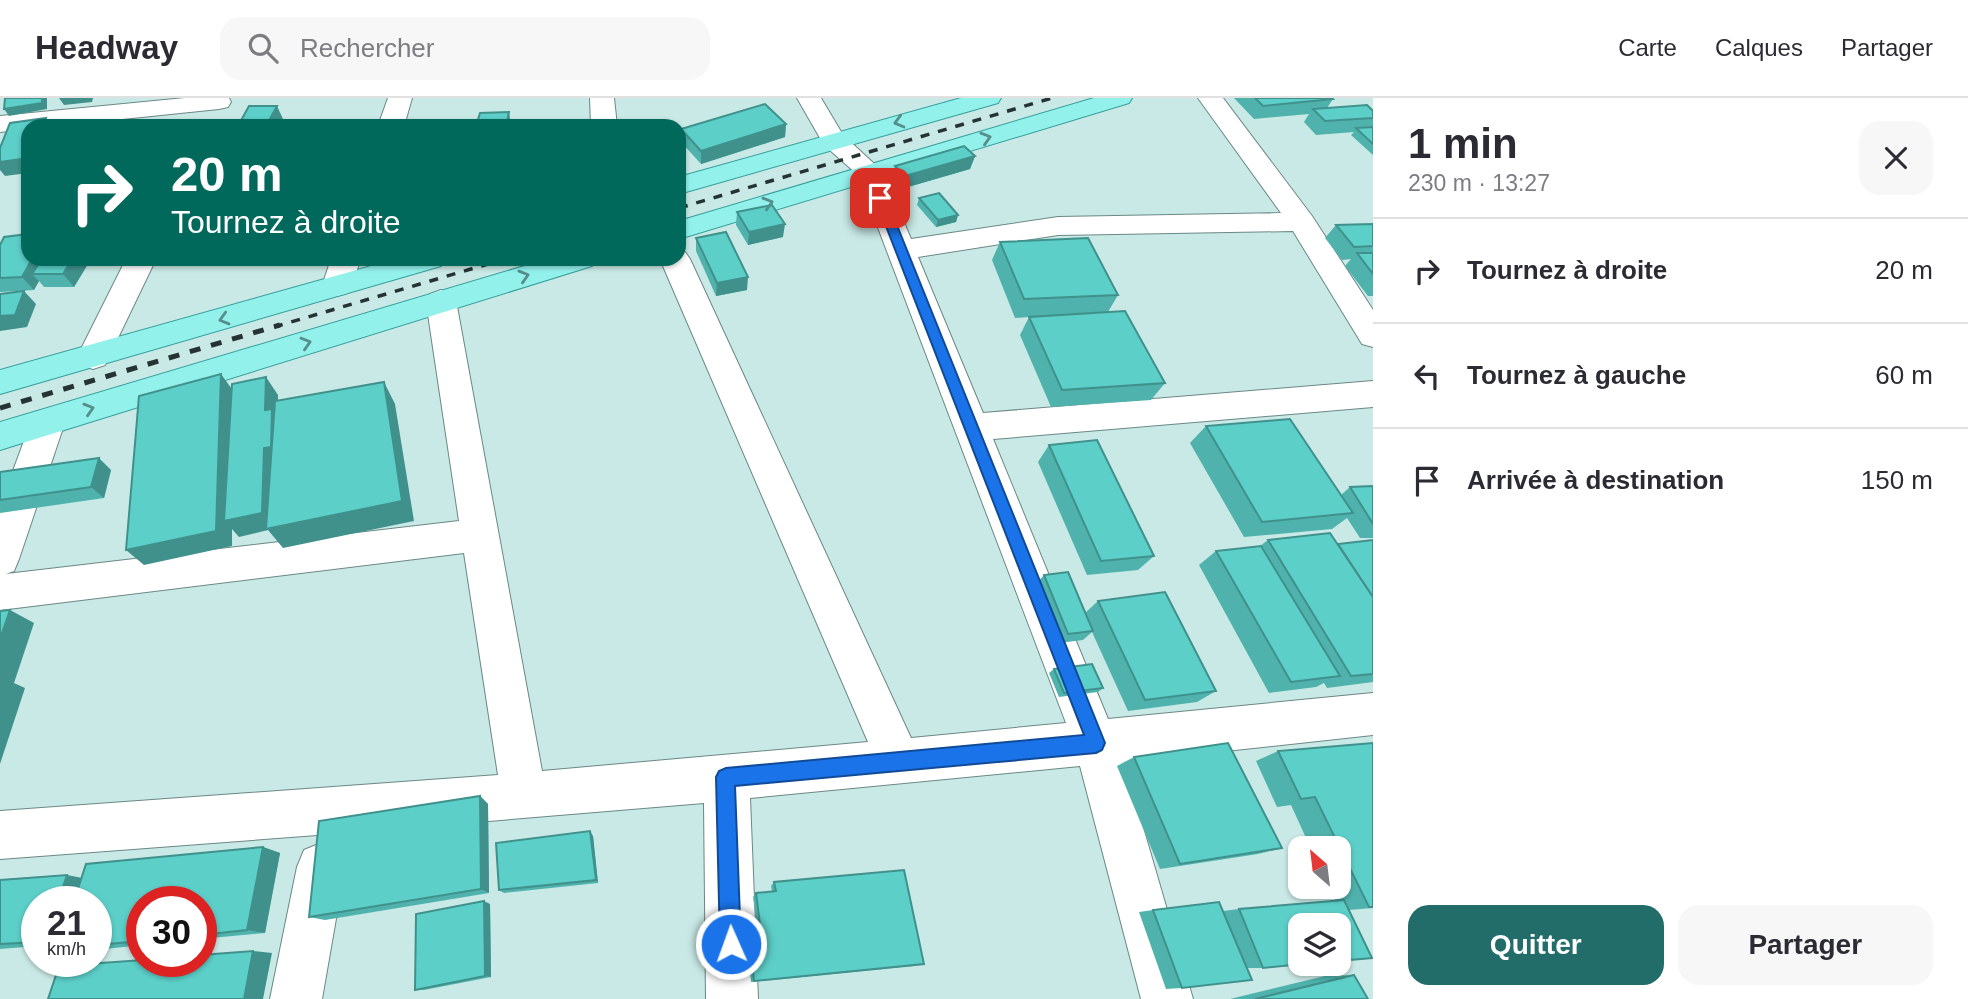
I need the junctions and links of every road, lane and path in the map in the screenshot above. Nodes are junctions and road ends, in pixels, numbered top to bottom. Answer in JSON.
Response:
{"nodes":[{"id":1,"x":400,"y":98,"type":"edge"},
{"id":2,"x":602,"y":98,"type":"edge"},
{"id":3,"x":809,"y":98,"type":"edge"},
{"id":4,"x":989,"y":98,"type":"edge"},
{"id":5,"x":1120,"y":98,"type":"edge"},
{"id":6,"x":1210,"y":98,"type":"edge"},
{"id":7,"x":220,"y":100,"type":"edge"},
{"id":8,"x":46,"y":119,"type":"edge"},
{"id":9,"x":210,"y":119,"type":"edge"},
{"id":10,"x":393,"y":119,"type":"edge"},
{"id":11,"x":604,"y":119,"type":"edge"},
{"id":12,"x":21,"y":122,"type":"edge"},
{"id":13,"x":0,"y":124,"type":"edge"},
{"id":14,"x":833,"y":140,"type":"junction"},
{"id":15,"x":870,"y":172,"type":"junction"},
{"id":16,"x":686,"y":184,"type":"edge"},
{"id":17,"x":1302,"y":222,"type":"junction"},
{"id":18,"x":686,"y":228,"type":"edge"},
{"id":19,"x":901,"y":250,"type":"junction"},
{"id":20,"x":138,"y":266,"type":"edge"},
{"id":21,"x":386,"y":266,"type":"edge"},
{"id":22,"x":558,"y":266,"type":"edge"},
{"id":23,"x":678,"y":266,"type":"edge"},
{"id":24,"x":342,"y":273,"type":"edge"},
{"id":25,"x":441,"y":301,"type":"junction"},
{"id":26,"x":1373,"y":336,"type":"edge"},
{"id":27,"x":93,"y":356,"type":"junction"},
{"id":28,"x":0,"y":382,"type":"edge"},
{"id":29,"x":1373,"y":394,"type":"edge"},
{"id":30,"x":48,"y":422,"type":"junction"},
{"id":31,"x":970,"y":428,"type":"junction"},
{"id":32,"x":0,"y":436,"type":"edge"},
{"id":33,"x":480,"y":535,"type":"junction"},
{"id":34,"x":0,"y":559,"type":"edge"},
{"id":35,"x":0,"y":592,"type":"edge"},
{"id":36,"x":1373,"y":714,"type":"edge"},
{"id":37,"x":1096,"y":743,"type":"junction"},
{"id":38,"x":899,"y":762,"type":"junction"},
{"id":39,"x":726,"y":777,"type":"junction"},
{"id":40,"x":524,"y":796,"type":"junction"},
{"id":41,"x":331,"y":813,"type":"junction"},
{"id":42,"x":0,"y":835,"type":"edge"},
{"id":43,"x":296,"y":999,"type":"edge"},
{"id":44,"x":733,"y":999,"type":"edge"},
{"id":45,"x":1167,"y":999,"type":"edge"}],
"edges":[{"from":1,"to":10,"type":"street"},
{"from":2,"to":11,"type":"street"},
{"from":3,"to":14,"type":"street"},
{"from":4,"to":14,"type":"main road","one_way":true},
{"from":15,"to":5,"type":"main road","one_way":true},
{"from":6,"to":17,"type":"street"},
{"from":7,"to":8,"type":"street"},
{"from":7,"to":9,"type":"street"},
{"from":12,"to":13,"type":"street"},
{"from":14,"to":15,"type":"street"},
{"from":14,"to":16,"type":"main road"},
{"from":18,"to":15,"type":"main road","one_way":true},
{"from":15,"to":19,"type":"street"},
{"from":17,"to":19,"type":"street"},
{"from":17,"to":26,"type":"street"},
{"from":19,"to":31,"type":"street"},
{"from":20,"to":27,"type":"street"},
{"from":21,"to":24,"type":"main road"},
{"from":25,"to":22,"type":"main road","one_way":true},
{"from":23,"to":38,"type":"street"},
{"from":24,"to":27,"type":"main road","one_way":true},
{"from":30,"to":25,"type":"main road","one_way":true},
{"from":25,"to":33,"type":"street"},
{"from":27,"to":28,"type":"main road"},
{"from":29,"to":31,"type":"street"},
{"from":30,"to":32,"type":"main road"},
{"from":30,"to":34,"type":"street"},
{"from":31,"to":37,"type":"street"},
{"from":33,"to":35,"type":"street"},
{"from":33,"to":40,"type":"street"},
{"from":36,"to":37,"type":"street"},
{"from":37,"to":38,"type":"street"},
{"from":37,"to":45,"type":"street"},
{"from":38,"to":39,"type":"street"},
{"from":39,"to":40,"type":"street"},
{"from":39,"to":44,"type":"street"},
{"from":40,"to":41,"type":"street"},
{"from":41,"to":42,"type":"street"},
{"from":41,"to":43,"type":"street"}]}
